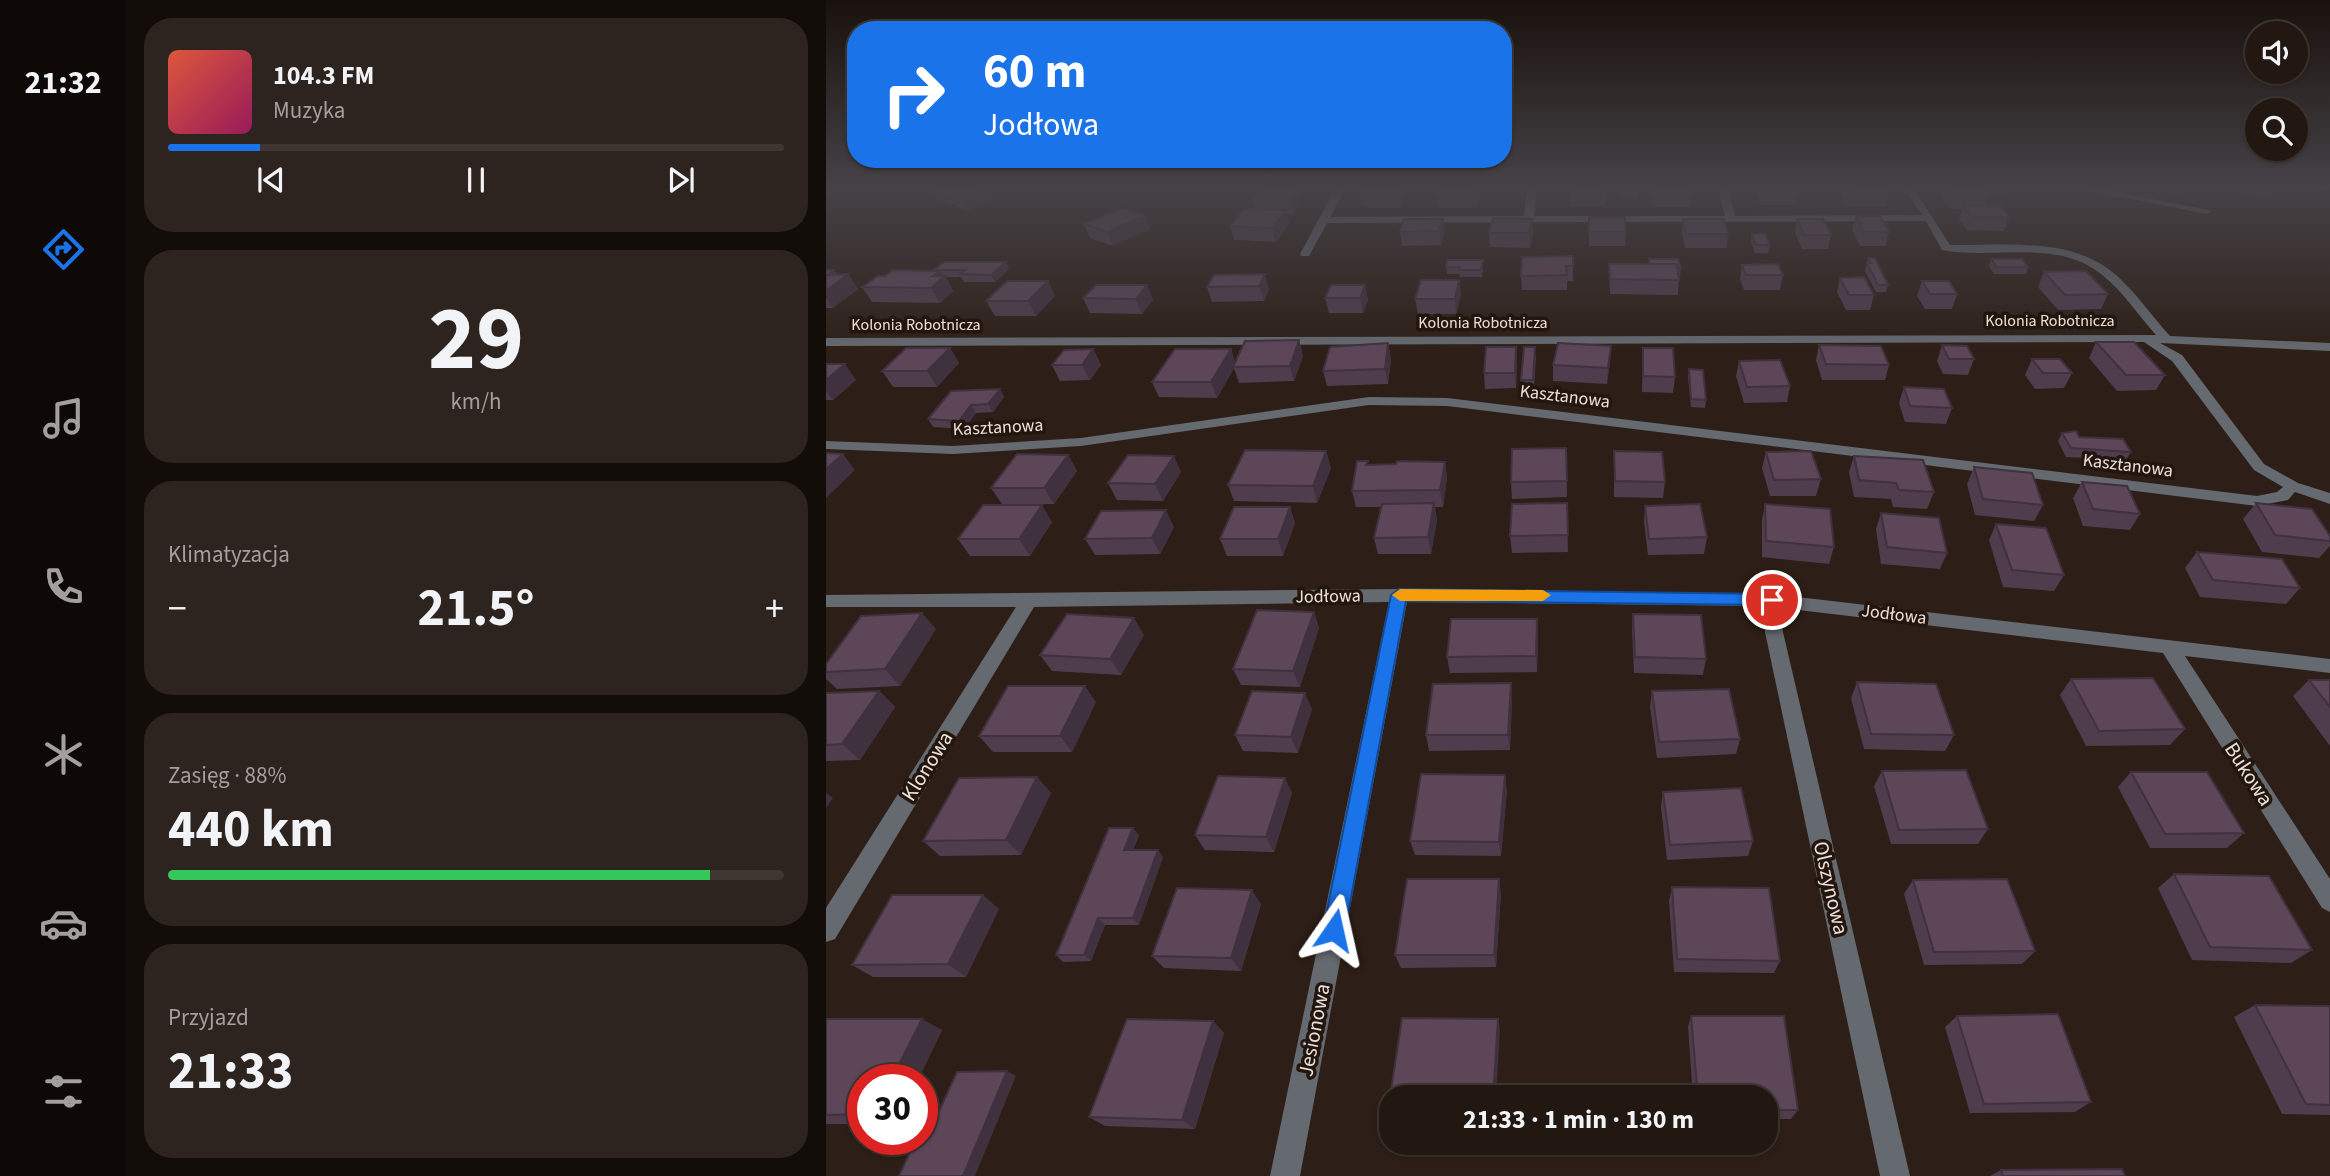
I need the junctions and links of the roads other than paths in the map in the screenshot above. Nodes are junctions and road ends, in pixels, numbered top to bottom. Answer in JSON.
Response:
{"nodes":[{"id":1,"x":1311,"y":244,"type":"edge"},
{"id":2,"x":1944,"y":244,"type":"edge"},
{"id":3,"x":1305,"y":254,"type":"dead end"},
{"id":4,"x":2140,"y":339,"type":"junction"},
{"id":5,"x":2167,"y":340,"type":"junction"},
{"id":6,"x":826,"y":342,"type":"edge"},
{"id":7,"x":2330,"y":347,"type":"edge"},
{"id":8,"x":826,"y":445,"type":"edge"},
{"id":9,"x":2293,"y":486,"type":"junction"},
{"id":10,"x":2328,"y":501,"type":"edge"},
{"id":11,"x":1399,"y":595,"type":"junction"},
{"id":12,"x":1772,"y":600,"type":"junction"},
{"id":13,"x":826,"y":601,"type":"edge"},
{"id":14,"x":1029,"y":601,"type":"junction"},
{"id":15,"x":2169,"y":648,"type":"junction"},
{"id":16,"x":2330,"y":666,"type":"edge"},
{"id":17,"x":2330,"y":900,"type":"edge"},
{"id":18,"x":826,"y":930,"type":"edge"},
{"id":19,"x":1285,"y":1176,"type":"edge"},
{"id":20,"x":1895,"y":1176,"type":"edge"}],
"edges":[{"from":1,"to":3,"type":"street"},
{"from":2,"to":5,"type":"street"},
{"from":4,"to":5,"type":"street","name":"Kolonia Robotnicza"},
{"from":4,"to":6,"type":"street","name":"Kolonia Robotnicza"},
{"from":4,"to":9,"type":"street"},
{"from":5,"to":7,"type":"street","name":"Kolonia Robotnicza"},
{"from":8,"to":9,"type":"street","name":"Kasztanowa"},
{"from":9,"to":10,"type":"street"},
{"from":11,"to":12,"type":"street","name":"Jodłowa"},
{"from":11,"to":14,"type":"street","name":"Jodłowa"},
{"from":11,"to":19,"type":"street","name":"Jesionowa"},
{"from":12,"to":15,"type":"street","name":"Jodłowa"},
{"from":12,"to":20,"type":"street","name":"Olszynowa"},
{"from":13,"to":14,"type":"street","name":"Jodłowa"},
{"from":14,"to":18,"type":"street","name":"Klonowa"},
{"from":15,"to":16,"type":"street","name":"Jodłowa"},
{"from":15,"to":17,"type":"street","name":"Bukowa"}]}
